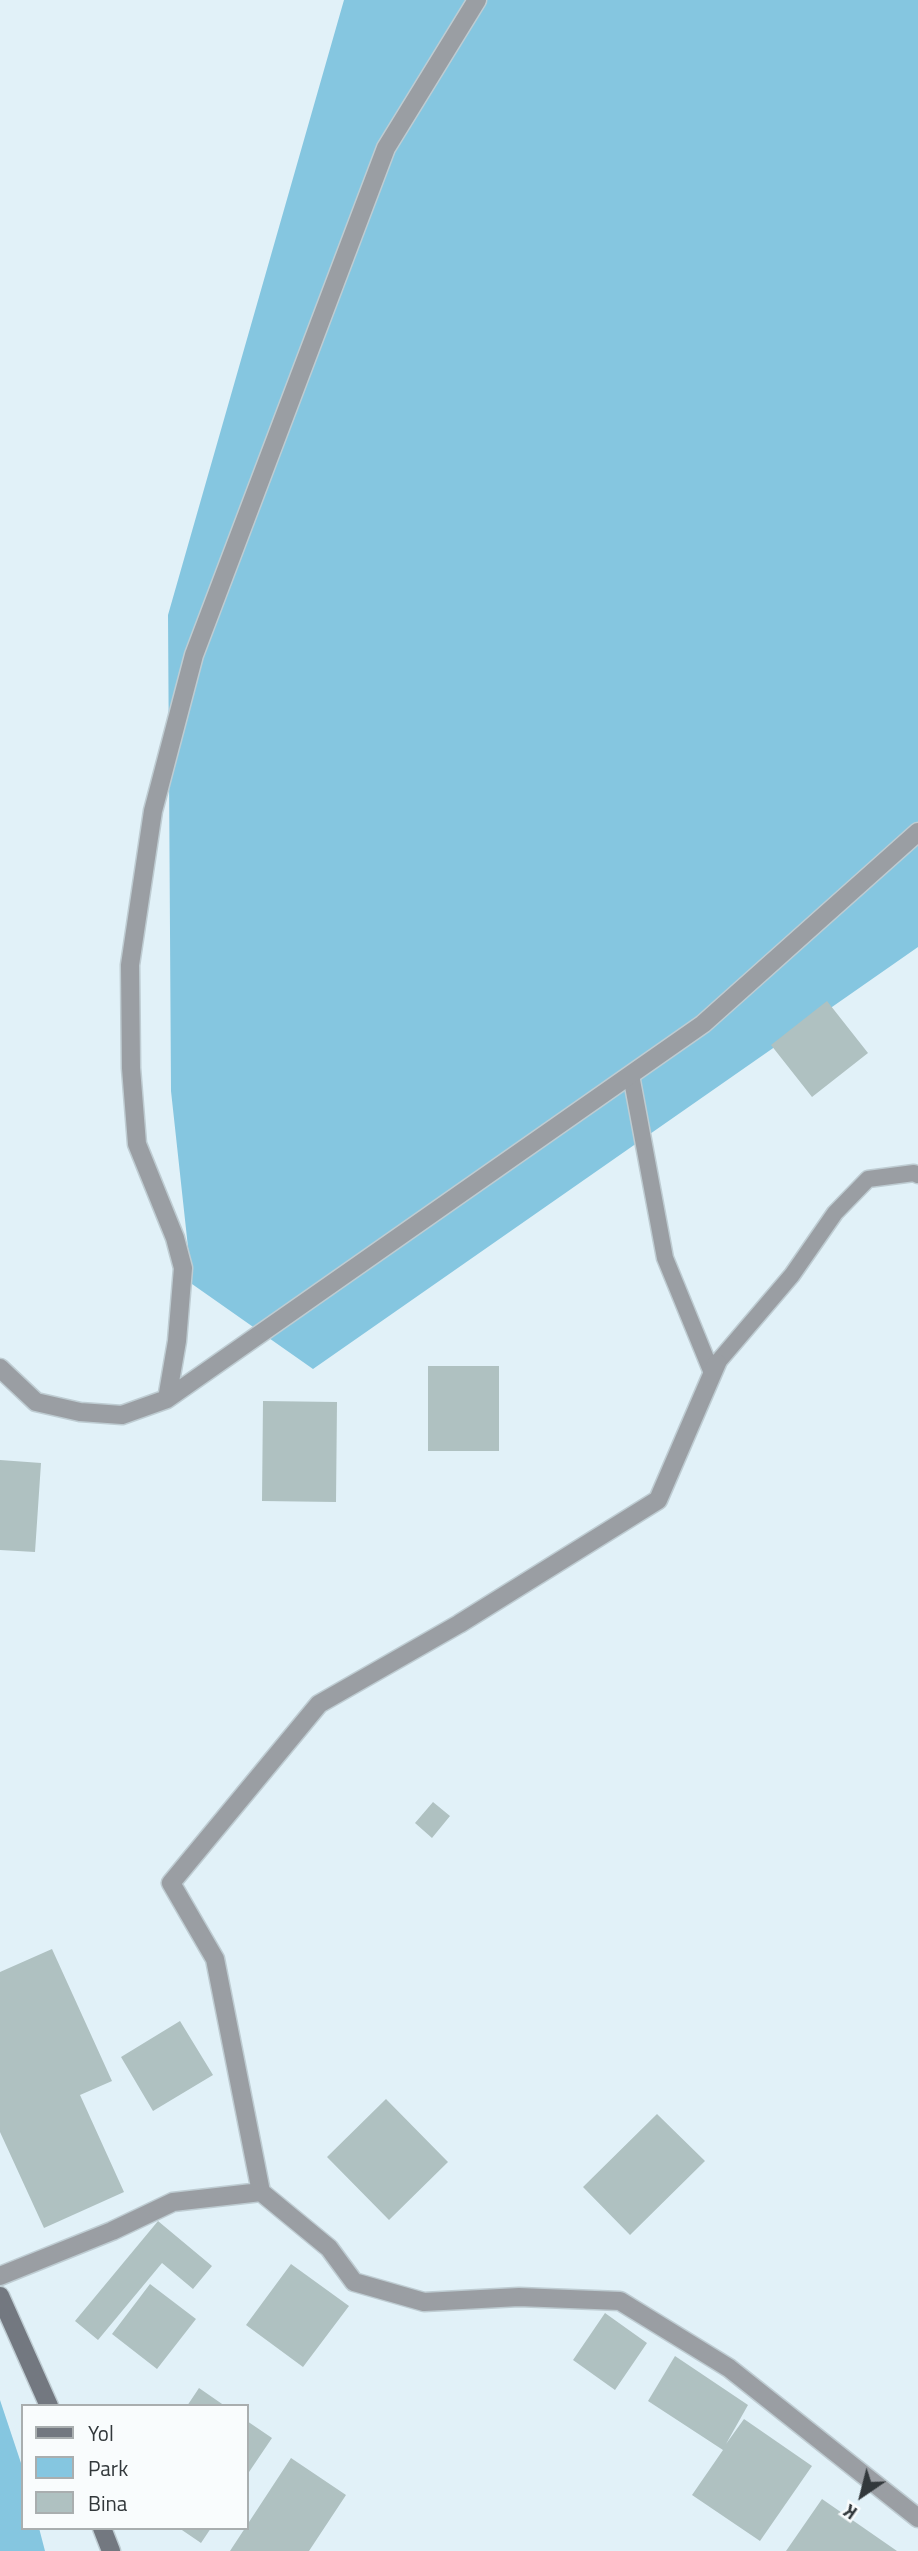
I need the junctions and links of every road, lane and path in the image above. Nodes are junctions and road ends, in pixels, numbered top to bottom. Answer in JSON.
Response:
{"nodes":[{"id":1,"x":477,"y":0,"type":"edge"},
{"id":2,"x":918,"y":832,"type":"edge"},
{"id":3,"x":631,"y":1075,"type":"junction"},
{"id":4,"x":918,"y":1175,"type":"edge"},
{"id":5,"x":0,"y":1368,"type":"edge"},
{"id":6,"x":714,"y":1368,"type":"junction"},
{"id":7,"x":167,"y":1399,"type":"junction"},
{"id":8,"x":261,"y":2192,"type":"junction"},
{"id":9,"x":0,"y":2276,"type":"edge"},
{"id":10,"x":0,"y":2296,"type":"edge"},
{"id":11,"x":48,"y":2404,"type":"edge"},
{"id":12,"x":918,"y":2518,"type":"edge"},
{"id":13,"x":103,"y":2530,"type":"edge"},
{"id":14,"x":111,"y":2551,"type":"edge"}],
"edges":[{"from":1,"to":7,"type":"street"},
{"from":2,"to":3,"type":"street"},
{"from":3,"to":6,"type":"lane"},
{"from":3,"to":7,"type":"street"},
{"from":4,"to":6,"type":"lane"},
{"from":5,"to":7,"type":"street"},
{"from":6,"to":8,"type":"street"},
{"from":8,"to":9,"type":"street"},
{"from":8,"to":12,"type":"street"},
{"from":10,"to":11,"type":"street"},
{"from":13,"to":14,"type":"street"}]}
